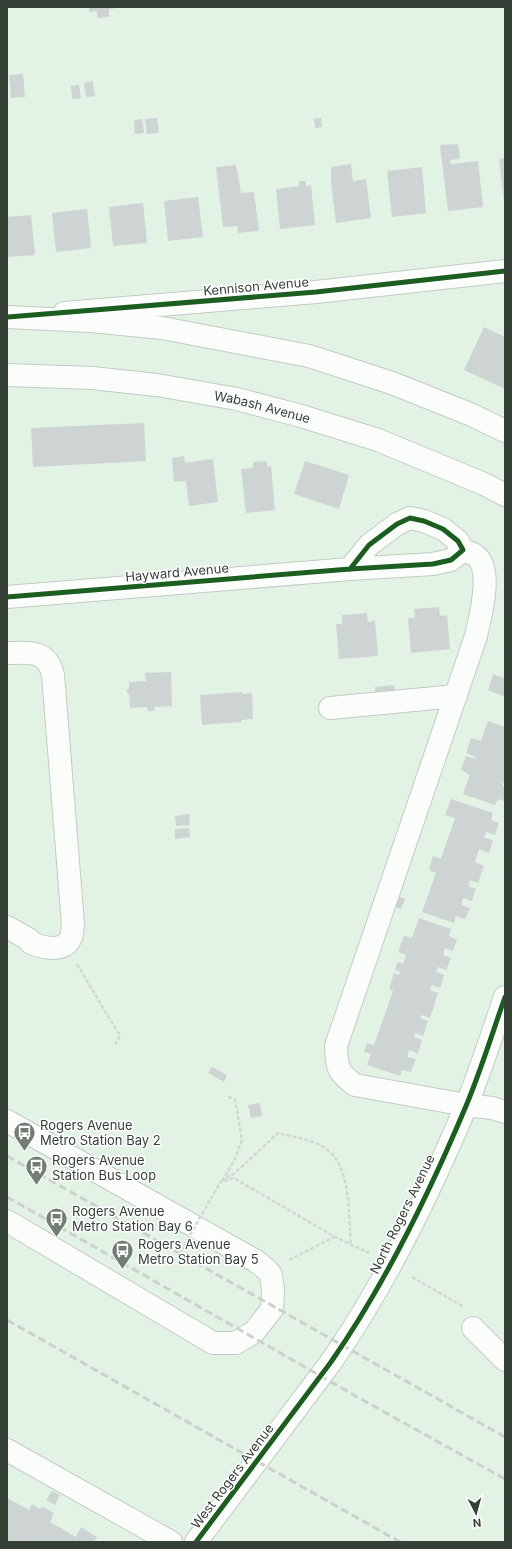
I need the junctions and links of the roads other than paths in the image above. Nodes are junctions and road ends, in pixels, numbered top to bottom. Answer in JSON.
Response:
{"nodes":[{"id":1,"x":505,"y":271,"type":"edge"},
{"id":2,"x":8,"y":317,"type":"edge"},
{"id":3,"x":7,"y":375,"type":"edge"},
{"id":4,"x":505,"y":431,"type":"edge"},
{"id":5,"x":505,"y":495,"type":"edge"},
{"id":6,"x":463,"y":550,"type":"junction"},
{"id":7,"x":350,"y":568,"type":"junction"},
{"id":8,"x":7,"y":597,"type":"edge"},
{"id":9,"x":7,"y":653,"type":"edge"},
{"id":10,"x":456,"y":696,"type":"junction"},
{"id":11,"x":330,"y":708,"type":"dead end"},
{"id":12,"x":7,"y":927,"type":"edge"},
{"id":13,"x":505,"y":998,"type":"edge"},
{"id":14,"x":466,"y":1105,"type":"junction"},
{"id":15,"x":505,"y":1112,"type":"edge"},
{"id":16,"x":7,"y":1121,"type":"edge"},
{"id":17,"x":7,"y":1221,"type":"edge"},
{"id":18,"x":472,"y":1328,"type":"dead end"},
{"id":19,"x":505,"y":1360,"type":"edge"},
{"id":20,"x":285,"y":1423,"type":"joint"},
{"id":21,"x":7,"y":1450,"type":"edge"},
{"id":22,"x":171,"y":1542,"type":"edge"},
{"id":23,"x":196,"y":1542,"type":"edge"}],
"edges":[{"from":1,"to":2,"type":"street","name":"Kennison Avenue"},
{"from":2,"to":4,"type":"street"},
{"from":3,"to":5,"type":"street","name":"Wabash Avenue"},
{"from":6,"to":7,"type":"street","name":"Hayward Avenue"},
{"from":6,"to":7,"type":"street"},
{"from":6,"to":10,"type":"street"},
{"from":7,"to":8,"type":"street","name":"Hayward Avenue"},
{"from":9,"to":12,"type":"street"},
{"from":10,"to":11,"type":"street"},
{"from":10,"to":14,"type":"street"},
{"from":13,"to":14,"type":"street","name":"North Rogers Avenue"},
{"from":14,"to":15,"type":"street"},
{"from":14,"to":20,"type":"street","name":"North Rogers Avenue"},
{"from":16,"to":17,"type":"street"},
{"from":18,"to":19,"type":"street"},
{"from":20,"to":23,"type":"street","name":"West Rogers Avenue"},
{"from":21,"to":22,"type":"street"}]}
